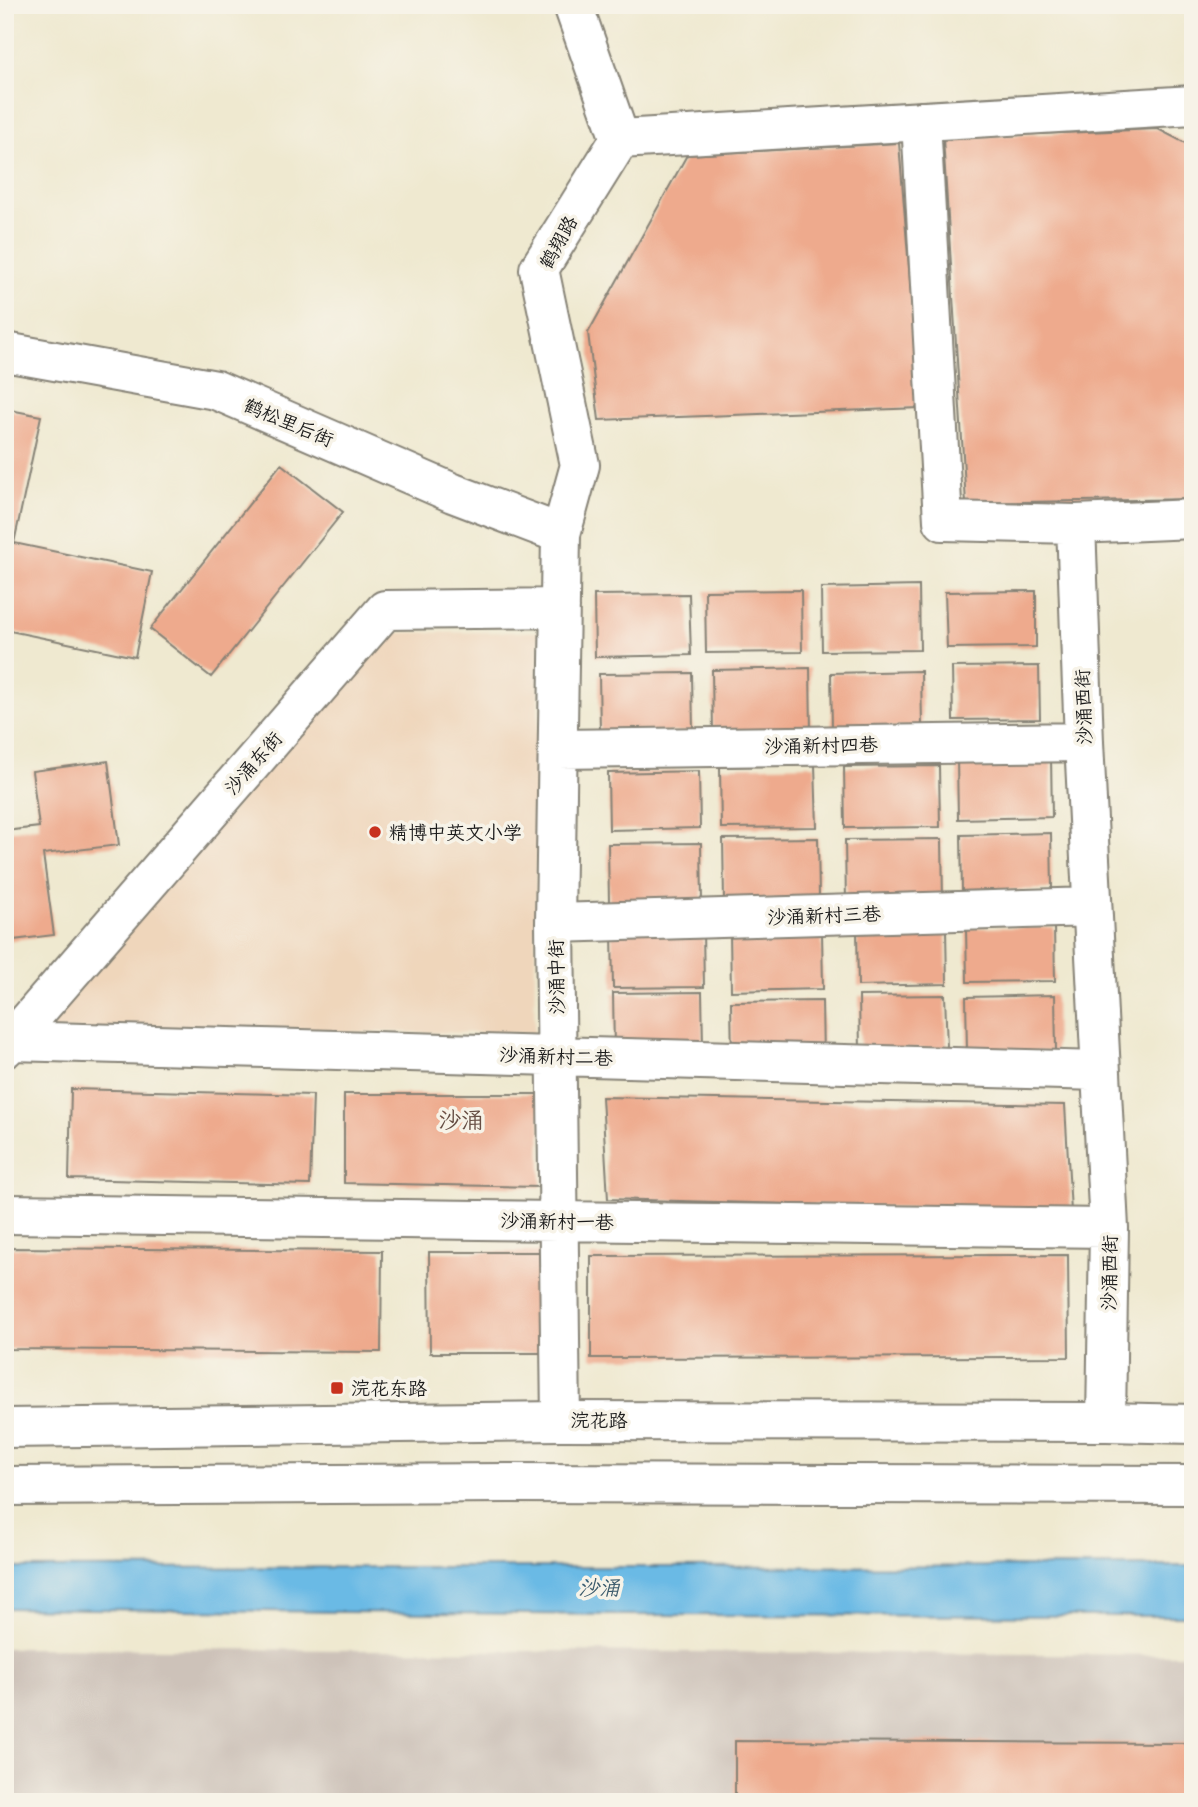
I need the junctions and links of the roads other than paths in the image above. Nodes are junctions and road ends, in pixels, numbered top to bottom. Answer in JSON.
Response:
{"nodes":[{"id":1,"x":573,"y":5,"type":"edge"},
{"id":2,"x":1193,"y":105,"type":"edge"},
{"id":3,"x":921,"y":121,"type":"junction"},
{"id":4,"x":620,"y":139,"type":"junction"},
{"id":5,"x":5,"y":352,"type":"edge"},
{"id":6,"x":1193,"y":519,"type":"edge"},
{"id":7,"x":1076,"y":524,"type":"junction"},
{"id":8,"x":561,"y":534,"type":"junction"},
{"id":9,"x":560,"y":608,"type":"junction"},
{"id":10,"x":1084,"y":742,"type":"junction"},
{"id":11,"x":558,"y":749,"type":"junction"},
{"id":12,"x":1092,"y":907,"type":"junction"},
{"id":13,"x":555,"y":923,"type":"junction"},
{"id":14,"x":9,"y":1044,"type":"edge"},
{"id":15,"x":557,"y":1056,"type":"junction"},
{"id":16,"x":1100,"y":1071,"type":"junction"},
{"id":17,"x":5,"y":1214,"type":"edge"},
{"id":18,"x":559,"y":1221,"type":"junction"},
{"id":19,"x":1109,"y":1228,"type":"junction"},
{"id":20,"x":561,"y":1420,"type":"junction"},
{"id":21,"x":1107,"y":1422,"type":"junction"},
{"id":22,"x":1193,"y":1424,"type":"edge"},
{"id":23,"x":5,"y":1428,"type":"edge"},
{"id":24,"x":1193,"y":1485,"type":"edge"},
{"id":25,"x":5,"y":1486,"type":"edge"}],
"edges":[{"from":1,"to":4,"type":"street"},
{"from":2,"to":3,"type":"street"},
{"from":3,"to":4,"type":"street"},
{"from":3,"to":7,"type":"street"},
{"from":4,"to":8,"type":"street","name":"鹤翔路"},
{"from":5,"to":8,"type":"street","name":"鹤松里后街"},
{"from":6,"to":7,"type":"street"},
{"from":7,"to":10,"type":"street","name":"沙涌西街"},
{"from":8,"to":9,"type":"street","name":"沙涌中街"},
{"from":9,"to":11,"type":"street","name":"沙涌中街"},
{"from":9,"to":14,"type":"street","name":"沙涌东街"},
{"from":10,"to":11,"type":"street","name":"沙涌新村四巷"},
{"from":10,"to":12,"type":"street","name":"沙涌西街"},
{"from":11,"to":13,"type":"street","name":"沙涌中街"},
{"from":12,"to":13,"type":"street","name":"沙涌新村三巷"},
{"from":12,"to":16,"type":"street","name":"沙涌西街"},
{"from":13,"to":15,"type":"street","name":"沙涌中街"},
{"from":14,"to":15,"type":"street","name":"沙涌新村二巷"},
{"from":15,"to":16,"type":"street","name":"沙涌新村二巷"},
{"from":15,"to":18,"type":"street","name":"沙涌中街"},
{"from":16,"to":19,"type":"street","name":"沙涌西街"},
{"from":17,"to":18,"type":"street","name":"沙涌新村一巷"},
{"from":18,"to":19,"type":"street","name":"沙涌新村一巷"},
{"from":18,"to":20,"type":"street","name":"沙涌中街"},
{"from":19,"to":21,"type":"street","name":"沙涌西街"},
{"from":20,"to":21,"type":"street","name":"浣花路"},
{"from":20,"to":23,"type":"street","name":"浣花路"},
{"from":21,"to":22,"type":"street","name":"浣花路"},
{"from":24,"to":25,"type":"street"}]}
